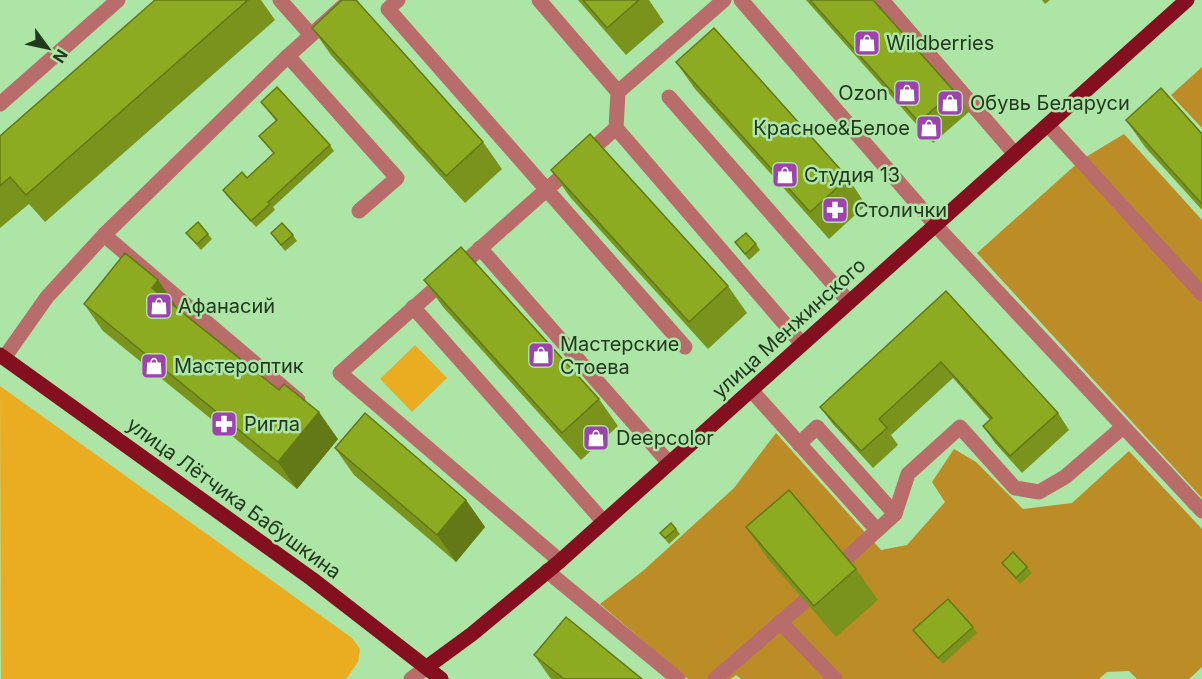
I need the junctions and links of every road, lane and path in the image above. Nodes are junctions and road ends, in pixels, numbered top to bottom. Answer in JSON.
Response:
{"nodes":[{"id":1,"x":118,"y":0,"type":"edge"},
{"id":2,"x":280,"y":0,"type":"edge"},
{"id":3,"x":350,"y":0,"type":"edge"},
{"id":4,"x":398,"y":0,"type":"edge"},
{"id":5,"x":539,"y":0,"type":"edge"},
{"id":6,"x":724,"y":0,"type":"edge"},
{"id":7,"x":741,"y":0,"type":"edge"},
{"id":8,"x":882,"y":0,"type":"edge"},
{"id":9,"x":1187,"y":0,"type":"edge"},
{"id":10,"x":311,"y":35,"type":"junction"},
{"id":11,"x":288,"y":56,"type":"junction"},
{"id":12,"x":618,"y":92,"type":"junction"},
{"id":13,"x":669,"y":97,"type":"dead end"},
{"id":14,"x":0,"y":104,"type":"edge"},
{"id":15,"x":1048,"y":125,"type":"junction"},
{"id":16,"x":616,"y":128,"type":"junction"},
{"id":17,"x":1015,"y":154,"type":"junction"},
{"id":18,"x":546,"y":189,"type":"junction"},
{"id":19,"x":359,"y":211,"type":"dead end"},
{"id":20,"x":935,"y":225,"type":"junction"},
{"id":21,"x":104,"y":235,"type":"junction"},
{"id":22,"x":480,"y":248,"type":"junction"},
{"id":23,"x":1202,"y":294,"type":"edge"},
{"id":24,"x":849,"y":302,"type":"junction"},
{"id":25,"x":413,"y":307,"type":"junction"},
{"id":26,"x":802,"y":344,"type":"junction"},
{"id":27,"x":685,"y":347,"type":"edge"},
{"id":28,"x":2,"y":357,"type":"edge"},
{"id":29,"x":750,"y":390,"type":"junction"},
{"id":30,"x":305,"y":406,"type":"edge"},
{"id":31,"x":1123,"y":427,"type":"junction"},
{"id":32,"x":799,"y":444,"type":"junction"},
{"id":33,"x":669,"y":463,"type":"junction"},
{"id":34,"x":1202,"y":511,"type":"edge"},
{"id":35,"x":895,"y":514,"type":"junction"},
{"id":36,"x":603,"y":522,"type":"junction"},
{"id":37,"x":877,"y":530,"type":"junction"},
{"id":38,"x":849,"y":556,"type":"dead end"},
{"id":39,"x":560,"y":561,"type":"junction"},
{"id":40,"x":547,"y":571,"type":"junction"},
{"id":41,"x":805,"y":601,"type":"edge"},
{"id":42,"x":780,"y":622,"type":"junction"},
{"id":43,"x":427,"y":667,"type":"junction"},
{"id":44,"x":411,"y":679,"type":"edge"},
{"id":45,"x":441,"y":679,"type":"edge"},
{"id":46,"x":678,"y":679,"type":"edge"},
{"id":47,"x":715,"y":679,"type":"edge"},
{"id":48,"x":835,"y":679,"type":"edge"}],
"edges":[{"from":1,"to":14,"type":"street"},
{"from":2,"to":10,"type":"street"},
{"from":3,"to":10,"type":"street"},
{"from":4,"to":18,"type":"street"},
{"from":5,"to":12,"type":"street"},
{"from":6,"to":12,"type":"street"},
{"from":7,"to":20,"type":"street"},
{"from":8,"to":17,"type":"street"},
{"from":9,"to":15,"type":"main road","name":"улица Менжинского"},
{"from":10,"to":11,"type":"street"},
{"from":11,"to":19,"type":"street"},
{"from":11,"to":21,"type":"street"},
{"from":12,"to":16,"type":"street"},
{"from":13,"to":24,"type":"street"},
{"from":15,"to":17,"type":"main road","name":"улица Менжинского"},
{"from":15,"to":23,"type":"street"},
{"from":16,"to":18,"type":"street"},
{"from":16,"to":26,"type":"street"},
{"from":17,"to":20,"type":"main road","name":"улица Менжинского"},
{"from":18,"to":22,"type":"street"},
{"from":18,"to":27,"type":"street"},
{"from":20,"to":24,"type":"main road","name":"улица Менжинского"},
{"from":20,"to":31,"type":"street"},
{"from":21,"to":28,"type":"street"},
{"from":21,"to":30,"type":"street"},
{"from":22,"to":25,"type":"street"},
{"from":22,"to":33,"type":"street"},
{"from":24,"to":26,"type":"main road","name":"улица Менжинского"},
{"from":25,"to":36,"type":"street"},
{"from":25,"to":39,"type":"street"},
{"from":26,"to":29,"type":"main road","name":"улица Менжинского"},
{"from":28,"to":43,"type":"main road","name":"улица Лётчика Бабушкина"},
{"from":29,"to":32,"type":"street"},
{"from":29,"to":33,"type":"main road","name":"улица Менжинского"},
{"from":31,"to":34,"type":"street"},
{"from":31,"to":35,"type":"street"},
{"from":32,"to":35,"type":"street"},
{"from":32,"to":37,"type":"street"},
{"from":33,"to":36,"type":"main road","name":"улица Менжинского"},
{"from":35,"to":37,"type":"street"},
{"from":36,"to":39,"type":"main road","name":"улица Менжинского"},
{"from":37,"to":38,"type":"street"},
{"from":39,"to":40,"type":"main road","name":"улица Менжинского"},
{"from":40,"to":43,"type":"main road","name":"улица Менжинского"},
{"from":40,"to":46,"type":"street"},
{"from":41,"to":42,"type":"street"},
{"from":42,"to":47,"type":"street"},
{"from":42,"to":48,"type":"street"},
{"from":43,"to":44,"type":"street","name":"улица Менжинского"},
{"from":43,"to":45,"type":"main road","name":"улица Лётчика Бабушкина"}]}
